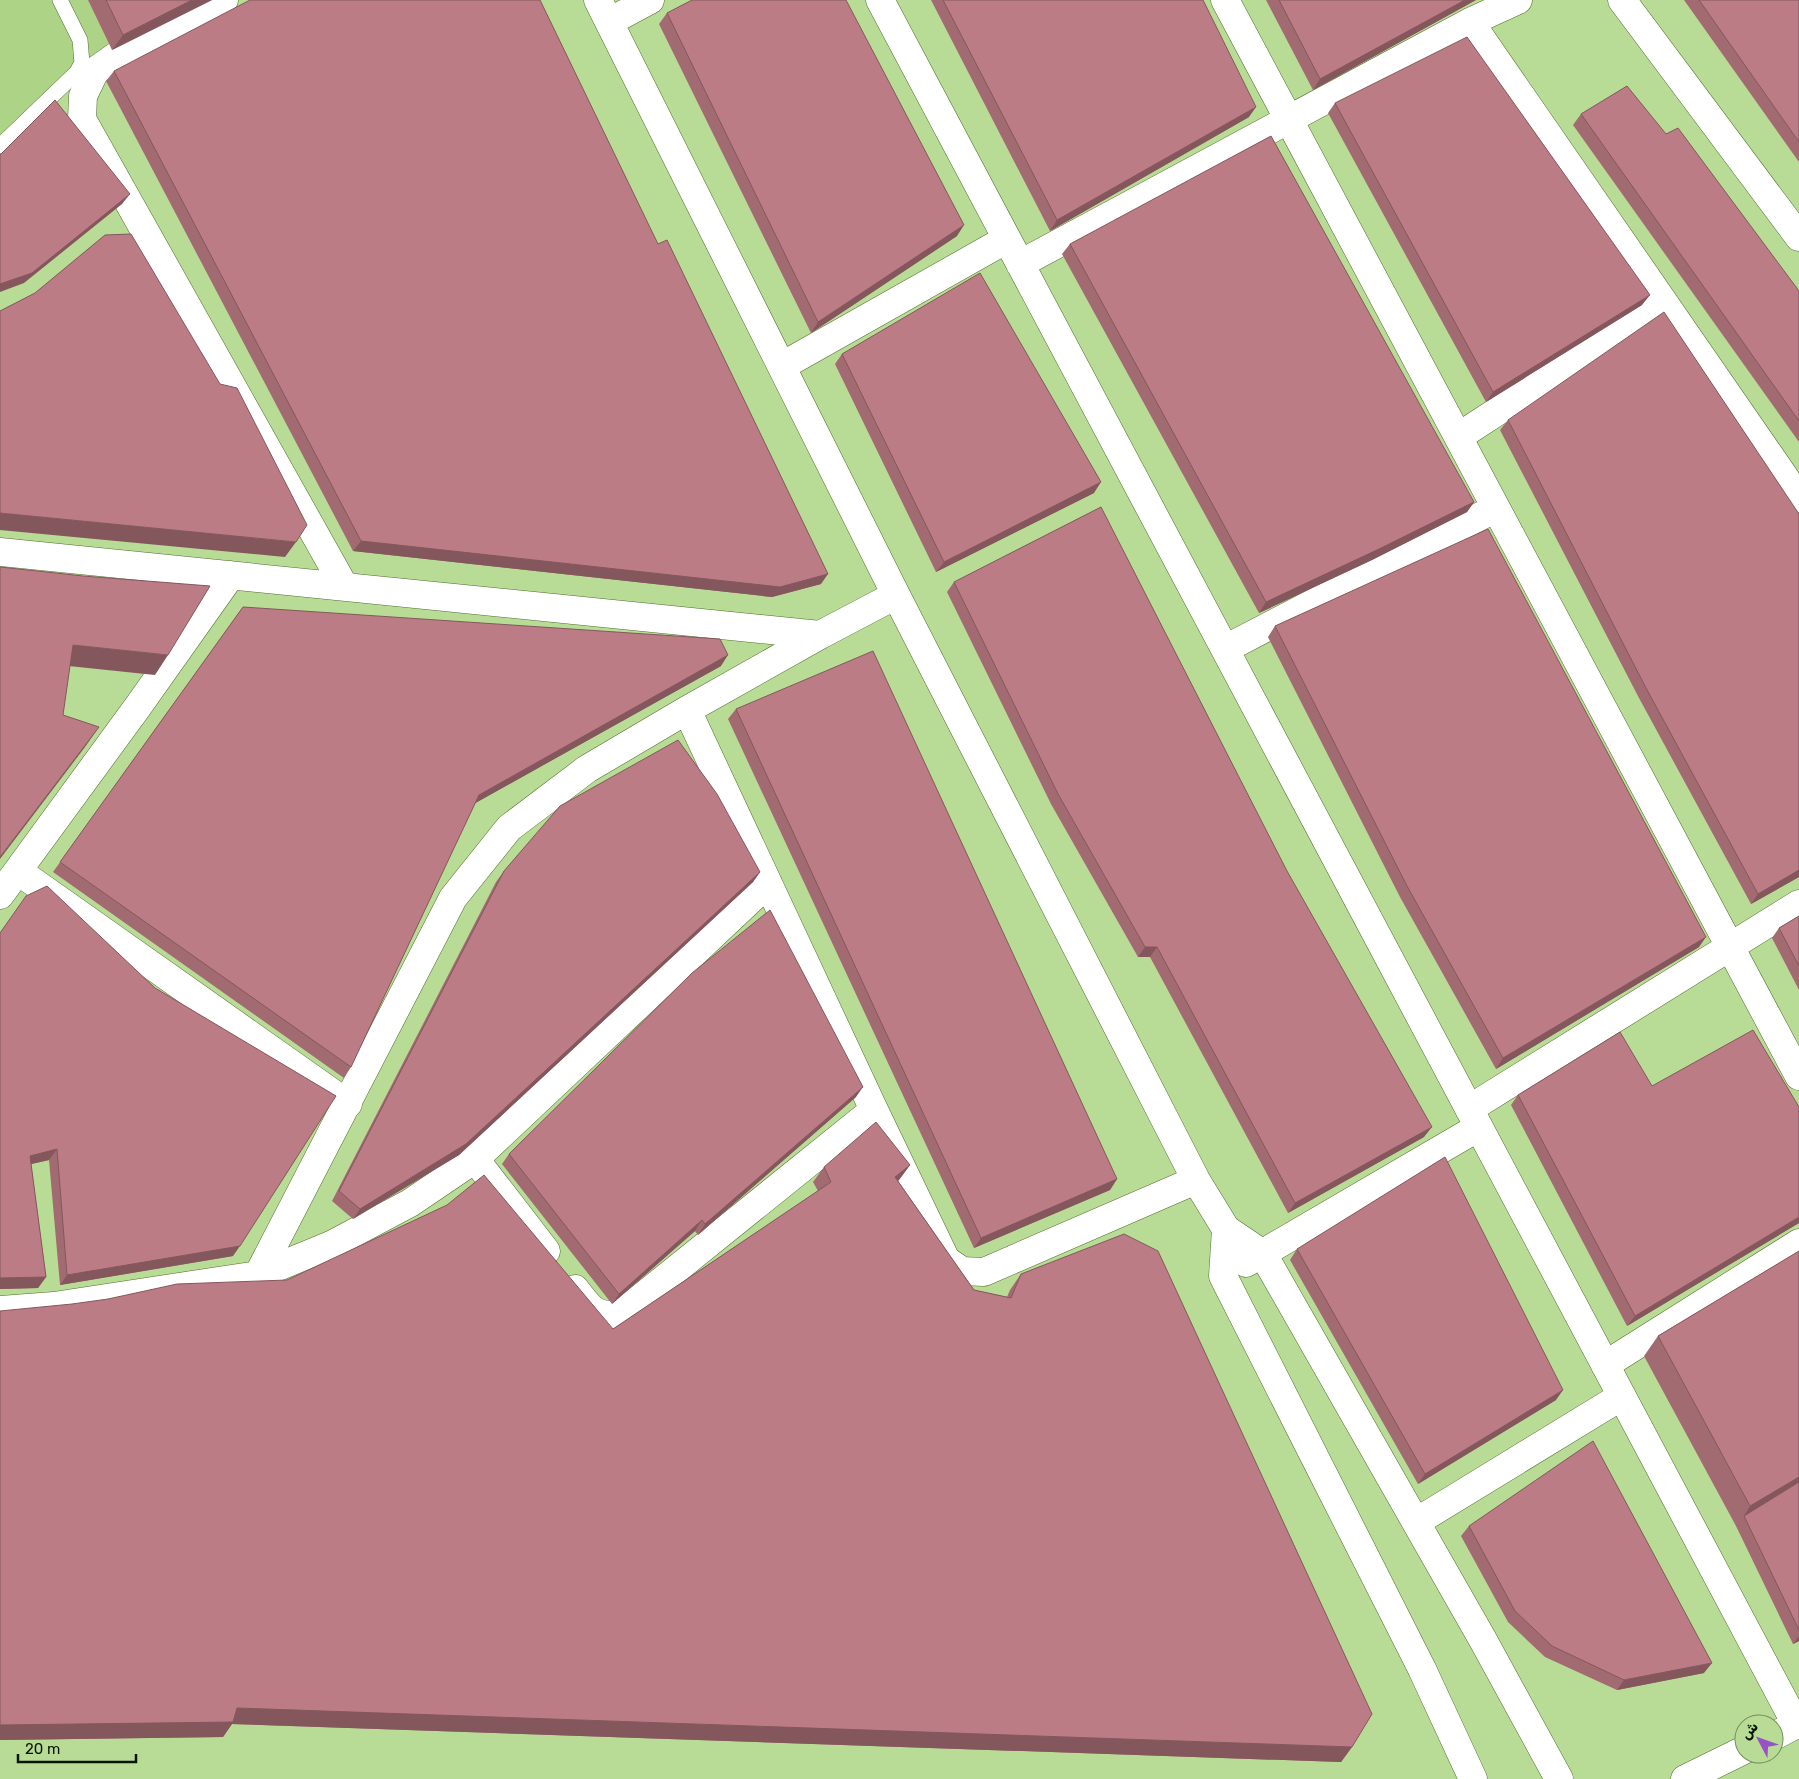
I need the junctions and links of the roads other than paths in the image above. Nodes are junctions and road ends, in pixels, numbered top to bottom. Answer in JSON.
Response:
{"nodes":[{"id":1,"x":60,"y":0,"type":"edge"},
{"id":2,"x":224,"y":0,"type":"edge"},
{"id":3,"x":650,"y":0,"type":"edge"},
{"id":4,"x":880,"y":0,"type":"edge"},
{"id":5,"x":1225,"y":0,"type":"edge"},
{"id":6,"x":1518,"y":0,"type":"edge"},
{"id":7,"x":1622,"y":0,"type":"edge"},
{"id":8,"x":604,"y":11,"type":"edge"},
{"id":9,"x":1470,"y":22,"type":"junction"},
{"id":10,"x":1289,"y":119,"type":"junction"},
{"id":11,"x":0,"y":146,"type":"edge"},
{"id":12,"x":1799,"y":238,"type":"edge"},
{"id":13,"x":1007,"y":239,"type":"junction"},
{"id":14,"x":1020,"y":264,"type":"junction"},
{"id":15,"x":1664,"y":303,"type":"junction"},
{"id":16,"x":782,"y":366,"type":"junction"},
{"id":17,"x":1458,"y":437,"type":"junction"},
{"id":18,"x":1799,"y":498,"type":"edge"},
{"id":19,"x":1496,"y":508,"type":"junction"},
{"id":20,"x":0,"y":552,"type":"edge"},
{"id":21,"x":231,"y":574,"type":"junction"},
{"id":22,"x":344,"y":586,"type":"junction"},
{"id":23,"x":896,"y":595,"type":"junction"},
{"id":24,"x":820,"y":635,"type":"junction"},
{"id":25,"x":1225,"y":649,"type":"junction"},
{"id":26,"x":687,"y":710,"type":"junction"},
{"id":27,"x":18,"y":871,"type":"junction"},
{"id":28,"x":768,"y":883,"type":"junction"},
{"id":29,"x":0,"y":895,"type":"edge"},
{"id":30,"x":1799,"y":904,"type":"edge"},
{"id":31,"x":1730,"y":947,"type":"junction"},
{"id":32,"x":1799,"y":1076,"type":"edge"},
{"id":33,"x":348,"y":1104,"type":"junction"},
{"id":34,"x":874,"y":1110,"type":"junction"},
{"id":35,"x":1474,"y":1118,"type":"junction"},
{"id":36,"x":475,"y":1159,"type":"junction"},
{"id":37,"x":1196,"y":1180,"type":"junction"},
{"id":38,"x":1226,"y":1229,"type":"junction"},
{"id":39,"x":1799,"y":1243,"type":"edge"},
{"id":40,"x":1263,"y":1254,"type":"junction"},
{"id":41,"x":258,"y":1275,"type":"junction"},
{"id":42,"x":1223,"y":1276,"type":"junction"},
{"id":43,"x":0,"y":1310,"type":"edge"},
{"id":44,"x":1605,"y":1365,"type":"junction"},
{"id":45,"x":1622,"y":1396,"type":"junction"},
{"id":46,"x":1416,"y":1522,"type":"junction"},
{"id":47,"x":1790,"y":1728,"type":"edge"},
{"id":48,"x":1734,"y":1755,"type":"edge"},
{"id":49,"x":1473,"y":1779,"type":"edge"},
{"id":50,"x":1559,"y":1779,"type":"edge"},
{"id":51,"x":1685,"y":1779,"type":"edge"}],
"edges":[{"from":1,"to":11,"type":"lane"},
{"from":2,"to":22,"type":"street"},
{"from":3,"to":8,"type":"street"},
{"from":4,"to":13,"type":"street"},
{"from":5,"to":10,"type":"street"},
{"from":6,"to":9,"type":"street"},
{"from":7,"to":12,"type":"street"},
{"from":8,"to":16,"type":"street"},
{"from":9,"to":10,"type":"street"},
{"from":9,"to":15,"type":"street"},
{"from":10,"to":14,"type":"street"},
{"from":10,"to":17,"type":"street"},
{"from":13,"to":14,"type":"street"},
{"from":13,"to":16,"type":"street"},
{"from":14,"to":25,"type":"street"},
{"from":15,"to":17,"type":"street"},
{"from":15,"to":18,"type":"street"},
{"from":16,"to":23,"type":"street"},
{"from":17,"to":19,"type":"street"},
{"from":19,"to":25,"type":"street"},
{"from":19,"to":31,"type":"street"},
{"from":20,"to":21,"type":"street"},
{"from":21,"to":22,"type":"street"},
{"from":21,"to":27,"type":"street"},
{"from":22,"to":24,"type":"street"},
{"from":23,"to":24,"type":"street"},
{"from":23,"to":37,"type":"street"},
{"from":24,"to":26,"type":"street"},
{"from":25,"to":35,"type":"street"},
{"from":26,"to":28,"type":"street"},
{"from":26,"to":33,"type":"street"},
{"from":27,"to":29,"type":"street"},
{"from":27,"to":33,"type":"street"},
{"from":28,"to":34,"type":"street"},
{"from":28,"to":36,"type":"street"},
{"from":30,"to":31,"type":"street"},
{"from":31,"to":32,"type":"street"},
{"from":31,"to":35,"type":"street"},
{"from":33,"to":41,"type":"street"},
{"from":34,"to":36,"type":"street"},
{"from":34,"to":37,"type":"street"},
{"from":35,"to":40,"type":"street"},
{"from":35,"to":44,"type":"street"},
{"from":36,"to":41,"type":"street"},
{"from":37,"to":38,"type":"street"},
{"from":38,"to":40,"type":"street"},
{"from":38,"to":42,"type":"street"},
{"from":39,"to":44,"type":"street"},
{"from":40,"to":42,"type":"street"},
{"from":40,"to":46,"type":"street"},
{"from":41,"to":43,"type":"street"},
{"from":42,"to":49,"type":"street"},
{"from":44,"to":45,"type":"street"},
{"from":45,"to":46,"type":"street"},
{"from":45,"to":47,"type":"street"},
{"from":46,"to":50,"type":"street"},
{"from":48,"to":51,"type":"street"}]}
